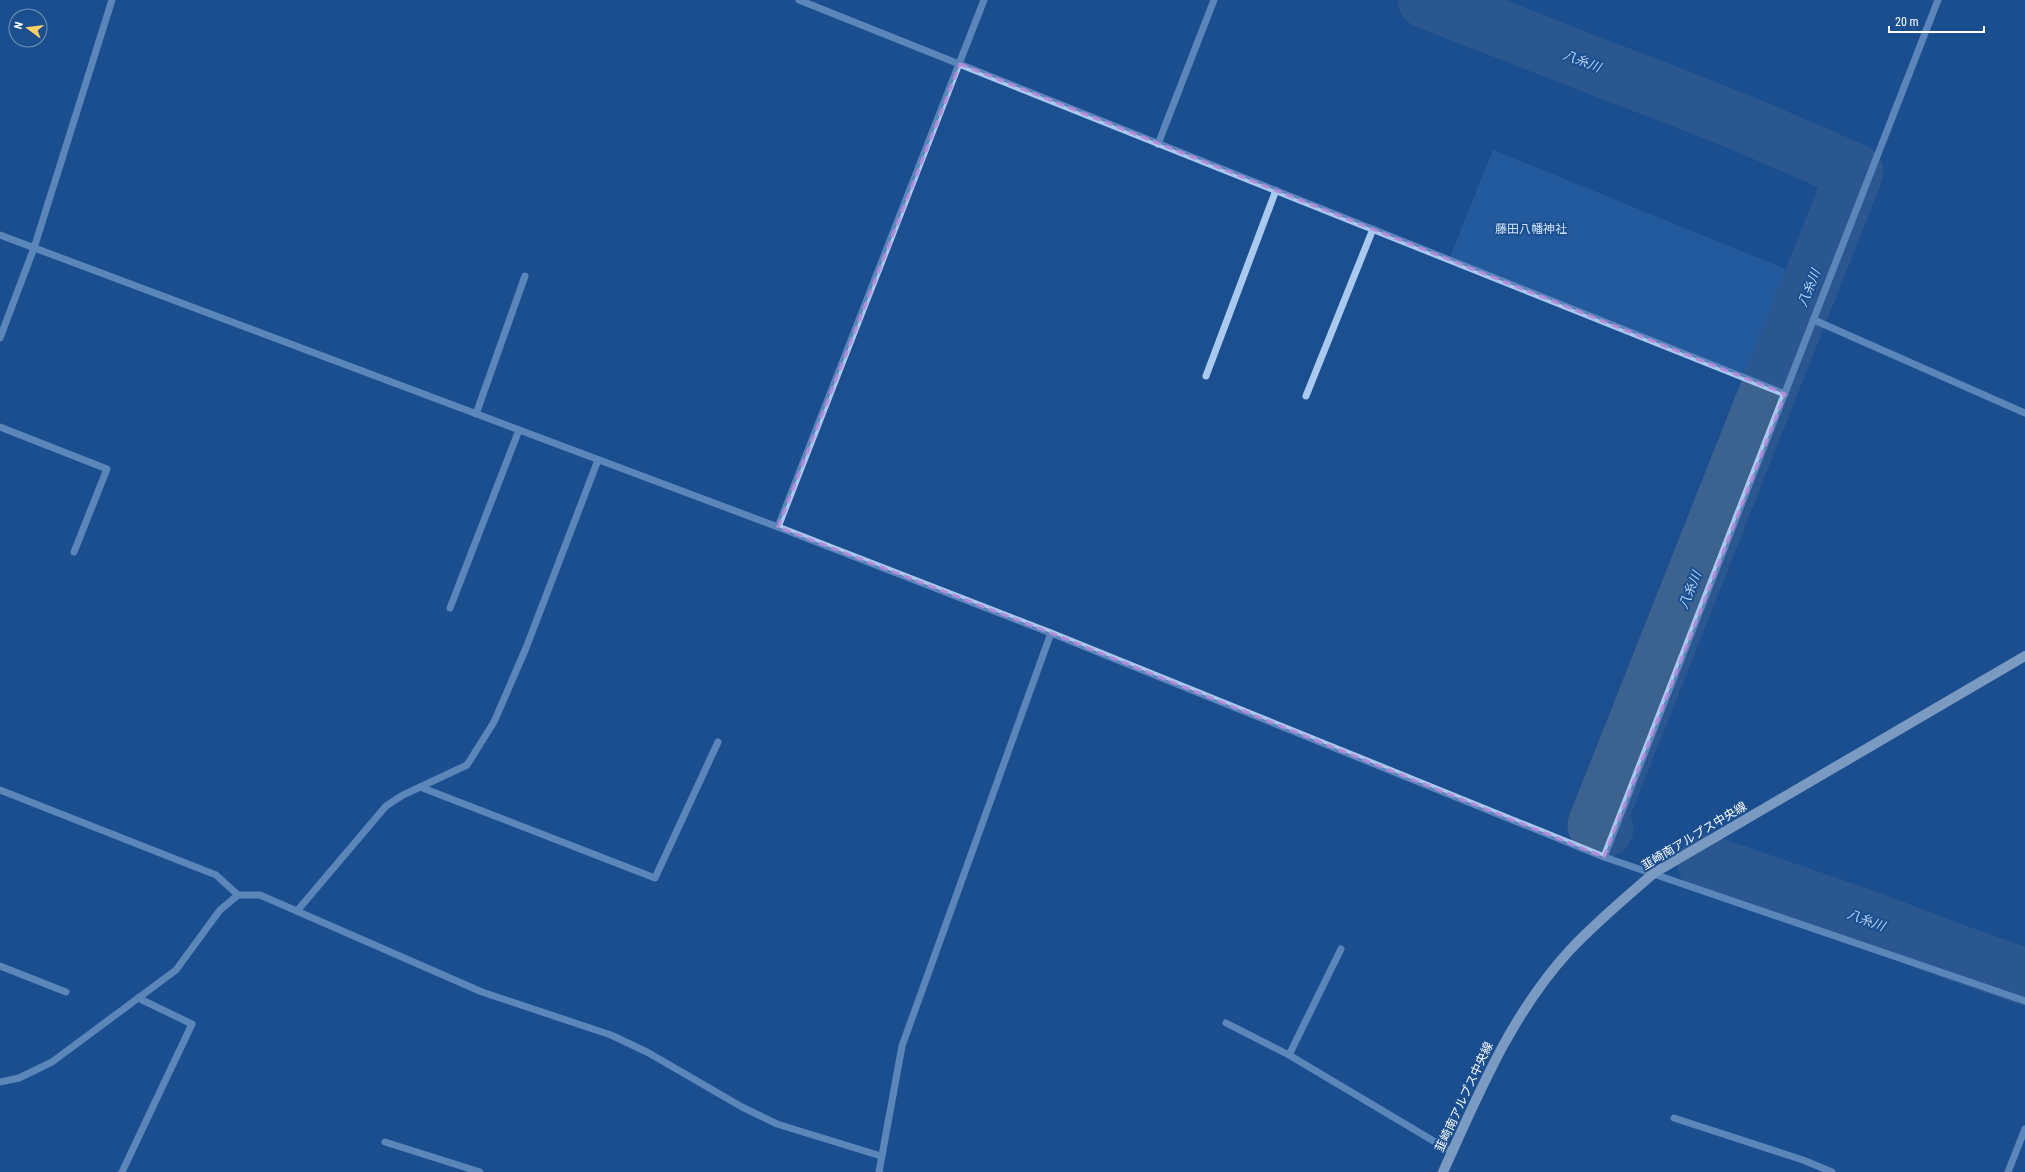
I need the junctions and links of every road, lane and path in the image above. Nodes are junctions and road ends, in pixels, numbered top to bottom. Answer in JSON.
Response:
{"nodes":[{"id":1,"x":112,"y":0,"type":"edge"},
{"id":2,"x":799,"y":0,"type":"edge"},
{"id":3,"x":984,"y":0,"type":"edge"},
{"id":4,"x":1214,"y":0,"type":"edge"},
{"id":5,"x":1938,"y":0,"type":"edge"},
{"id":6,"x":960,"y":64,"type":"junction"},
{"id":7,"x":1158,"y":144,"type":"junction"},
{"id":8,"x":1276,"y":190,"type":"junction"},
{"id":9,"x":1373,"y":229,"type":"junction"},
{"id":10,"x":0,"y":236,"type":"edge"},
{"id":11,"x":34,"y":248,"type":"junction"},
{"id":12,"x":525,"y":276,"type":"dead end"},
{"id":13,"x":1814,"y":320,"type":"junction"},
{"id":14,"x":0,"y":338,"type":"edge"},
{"id":15,"x":1206,"y":376,"type":"dead end"},
{"id":16,"x":1782,"y":392,"type":"junction"},
{"id":17,"x":1306,"y":396,"type":"dead end"},
{"id":18,"x":2025,"y":413,"type":"edge"},
{"id":19,"x":476,"y":414,"type":"junction"},
{"id":20,"x":0,"y":427,"type":"edge"},
{"id":21,"x":519,"y":430,"type":"junction"},
{"id":22,"x":598,"y":460,"type":"junction"},
{"id":23,"x":778,"y":527,"type":"junction"},
{"id":24,"x":74,"y":552,"type":"dead end"},
{"id":25,"x":450,"y":608,"type":"dead end"},
{"id":26,"x":1051,"y":633,"type":"junction"},
{"id":27,"x":2025,"y":656,"type":"edge"},
{"id":28,"x":718,"y":742,"type":"dead end"},
{"id":29,"x":420,"y":787,"type":"junction"},
{"id":30,"x":0,"y":790,"type":"edge"},
{"id":31,"x":1604,"y":857,"type":"junction"},
{"id":32,"x":1654,"y":873,"type":"junction"},
{"id":33,"x":238,"y":895,"type":"junction"},
{"id":34,"x":297,"y":911,"type":"junction"},
{"id":35,"x":1341,"y":949,"type":"dead end"},
{"id":36,"x":0,"y":966,"type":"edge"},
{"id":37,"x":66,"y":992,"type":"dead end"},
{"id":38,"x":138,"y":998,"type":"junction"},
{"id":39,"x":2025,"y":1001,"type":"edge"},
{"id":40,"x":1226,"y":1022,"type":"dead end"},
{"id":41,"x":1289,"y":1055,"type":"junction"},
{"id":42,"x":0,"y":1082,"type":"edge"},
{"id":43,"x":1674,"y":1118,"type":"dead end"},
{"id":44,"x":2025,"y":1129,"type":"edge"},
{"id":45,"x":385,"y":1142,"type":"dead end"},
{"id":46,"x":1452,"y":1152,"type":"junction"},
{"id":47,"x":882,"y":1156,"type":"junction"},
{"id":48,"x":122,"y":1172,"type":"edge"},
{"id":49,"x":480,"y":1172,"type":"edge"},
{"id":50,"x":878,"y":1172,"type":"edge"},
{"id":51,"x":1443,"y":1172,"type":"edge"},
{"id":52,"x":1832,"y":1172,"type":"edge"},
{"id":53,"x":2008,"y":1172,"type":"edge"}],
"edges":[{"from":1,"to":11,"type":"street"},
{"from":2,"to":6,"type":"street"},
{"from":3,"to":6,"type":"street"},
{"from":4,"to":7,"type":"street"},
{"from":5,"to":13,"type":"street"},
{"from":6,"to":7,"type":"street"},
{"from":6,"to":23,"type":"street"},
{"from":7,"to":8,"type":"street"},
{"from":8,"to":9,"type":"street"},
{"from":8,"to":15,"type":"street"},
{"from":9,"to":16,"type":"street"},
{"from":9,"to":17,"type":"street"},
{"from":10,"to":11,"type":"street"},
{"from":11,"to":14,"type":"street"},
{"from":11,"to":19,"type":"street"},
{"from":12,"to":19,"type":"street"},
{"from":13,"to":16,"type":"street"},
{"from":13,"to":18,"type":"street"},
{"from":16,"to":31,"type":"street"},
{"from":19,"to":21,"type":"street"},
{"from":20,"to":24,"type":"street"},
{"from":21,"to":22,"type":"street"},
{"from":21,"to":25,"type":"street"},
{"from":22,"to":23,"type":"street"},
{"from":22,"to":29,"type":"street"},
{"from":23,"to":26,"type":"street"},
{"from":26,"to":31,"type":"street"},
{"from":26,"to":47,"type":"street"},
{"from":27,"to":32,"type":"main road","name":"韮崎南アルプス中央線"},
{"from":28,"to":29,"type":"street"},
{"from":29,"to":34,"type":"street"},
{"from":30,"to":33,"type":"street"},
{"from":31,"to":32,"type":"street"},
{"from":32,"to":39,"type":"street"},
{"from":32,"to":46,"type":"main road","name":"韮崎南アルプス中央線"},
{"from":33,"to":34,"type":"street"},
{"from":33,"to":38,"type":"street"},
{"from":34,"to":47,"type":"street"},
{"from":35,"to":41,"type":"street"},
{"from":36,"to":37,"type":"street"},
{"from":38,"to":42,"type":"street"},
{"from":38,"to":48,"type":"street"},
{"from":40,"to":41,"type":"street"},
{"from":41,"to":46,"type":"street"},
{"from":43,"to":52,"type":"street"},
{"from":44,"to":53,"type":"street"},
{"from":45,"to":49,"type":"street"},
{"from":46,"to":51,"type":"main road","name":"韮崎南アルプス中央線"},
{"from":47,"to":50,"type":"street"}]}
